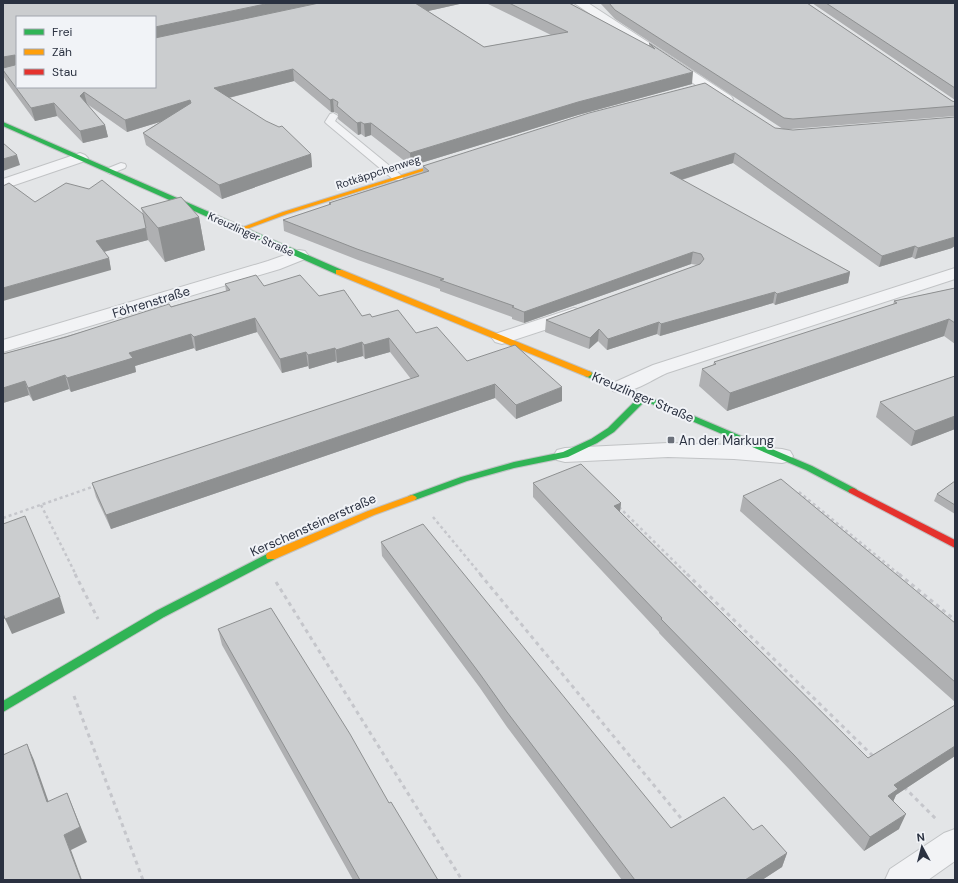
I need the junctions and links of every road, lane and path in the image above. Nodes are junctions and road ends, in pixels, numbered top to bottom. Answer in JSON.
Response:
{"nodes":[{"id":1,"x":582,"y":3,"type":"edge"},
{"id":2,"x":735,"y":105,"type":"edge"},
{"id":3,"x":334,"y":116,"type":"edge"},
{"id":4,"x":3,"y":124,"type":"edge"},
{"id":5,"x":80,"y":158,"type":"junction"},
{"id":6,"x":459,"y":158,"type":"edge"},
{"id":7,"x":121,"y":166,"type":"dead end"},
{"id":8,"x":110,"y":172,"type":"junction"},
{"id":9,"x":398,"y":178,"type":"junction"},
{"id":10,"x":3,"y":184,"type":"edge"},
{"id":11,"x":242,"y":229,"type":"junction"},
{"id":12,"x":298,"y":255,"type":"junction"},
{"id":13,"x":955,"y":273,"type":"edge"},
{"id":14,"x":590,"y":308,"type":"edge"},
{"id":15,"x":502,"y":338,"type":"junction"},
{"id":16,"x":3,"y":346,"type":"edge"},
{"id":17,"x":620,"y":388,"type":"junction"},
{"id":18,"x":643,"y":398,"type":"junction"},
{"id":19,"x":566,"y":455,"type":"junction"},
{"id":20,"x":782,"y":456,"type":"junction"},
{"id":21,"x":810,"y":468,"type":"junction"},
{"id":22,"x":99,"y":484,"type":"edge"},
{"id":23,"x":417,"y":495,"type":"junction"},
{"id":24,"x":616,"y":504,"type":"edge"},
{"id":25,"x":41,"y":505,"type":"junction"},
{"id":26,"x":3,"y":518,"type":"edge"},
{"id":27,"x":955,"y":544,"type":"edge"},
{"id":28,"x":262,"y":560,"type":"junction"},
{"id":29,"x":955,"y":620,"type":"edge"},
{"id":30,"x":111,"y":644,"type":"junction"},
{"id":31,"x":65,"y":671,"type":"junction"},
{"id":32,"x":3,"y":707,"type":"edge"},
{"id":33,"x":878,"y":761,"type":"edge"},
{"id":34,"x":900,"y":783,"type":"edge"},
{"id":35,"x":686,"y":825,"type":"edge"},
{"id":36,"x":947,"y":832,"type":"edge"},
{"id":37,"x":143,"y":880,"type":"edge"},
{"id":38,"x":462,"y":880,"type":"edge"},
{"id":39,"x":900,"y":880,"type":"edge"}],
"edges":[{"from":1,"to":2,"type":"street"},
{"from":3,"to":9,"type":"lane"},
{"from":4,"to":5,"type":"street","name":"Kreuzlinger Straße"},
{"from":5,"to":8,"type":"street","name":"Kreuzlinger Straße"},
{"from":5,"to":10,"type":"street"},
{"from":6,"to":9,"type":"street","name":"Rotkäppchenweg"},
{"from":7,"to":8,"type":"lane"},
{"from":8,"to":11,"type":"street","name":"Kreuzlinger Straße"},
{"from":9,"to":11,"type":"street","name":"Rotkäppchenweg"},
{"from":11,"to":12,"type":"street","name":"Kreuzlinger Straße"},
{"from":12,"to":15,"type":"street","name":"Kreuzlinger Straße"},
{"from":12,"to":16,"type":"street","name":"Föhrenstraße"},
{"from":13,"to":17,"type":"street"},
{"from":14,"to":15,"type":"street"},
{"from":15,"to":17,"type":"street","name":"Kreuzlinger Straße"},
{"from":17,"to":18,"type":"street","name":"Kreuzlinger Straße"},
{"from":18,"to":19,"type":"street","name":"Kerschensteinerstraße"},
{"from":18,"to":20,"type":"street","name":"Kreuzlinger Straße"},
{"from":19,"to":20,"type":"street"},
{"from":19,"to":23,"type":"street","name":"Kerschensteinerstraße"},
{"from":20,"to":21,"type":"street","name":"Kreuzlinger Straße"},
{"from":21,"to":27,"type":"street","name":"Kreuzlinger Straße"},
{"from":21,"to":29,"type":"path"},
{"from":22,"to":25,"type":"path"},
{"from":23,"to":28,"type":"street","name":"Kerschensteinerstraße"},
{"from":23,"to":35,"type":"path"},
{"from":24,"to":33,"type":"path"},
{"from":25,"to":26,"type":"path"},
{"from":25,"to":30,"type":"path"},
{"from":28,"to":30,"type":"street","name":"Kerschensteinerstraße"},
{"from":28,"to":38,"type":"path"},
{"from":30,"to":31,"type":"street","name":"Kerschensteinerstraße"},
{"from":31,"to":32,"type":"street","name":"Kerschensteinerstraße"},
{"from":31,"to":37,"type":"path"},
{"from":34,"to":36,"type":"path"},
{"from":36,"to":39,"type":"street"}]}
